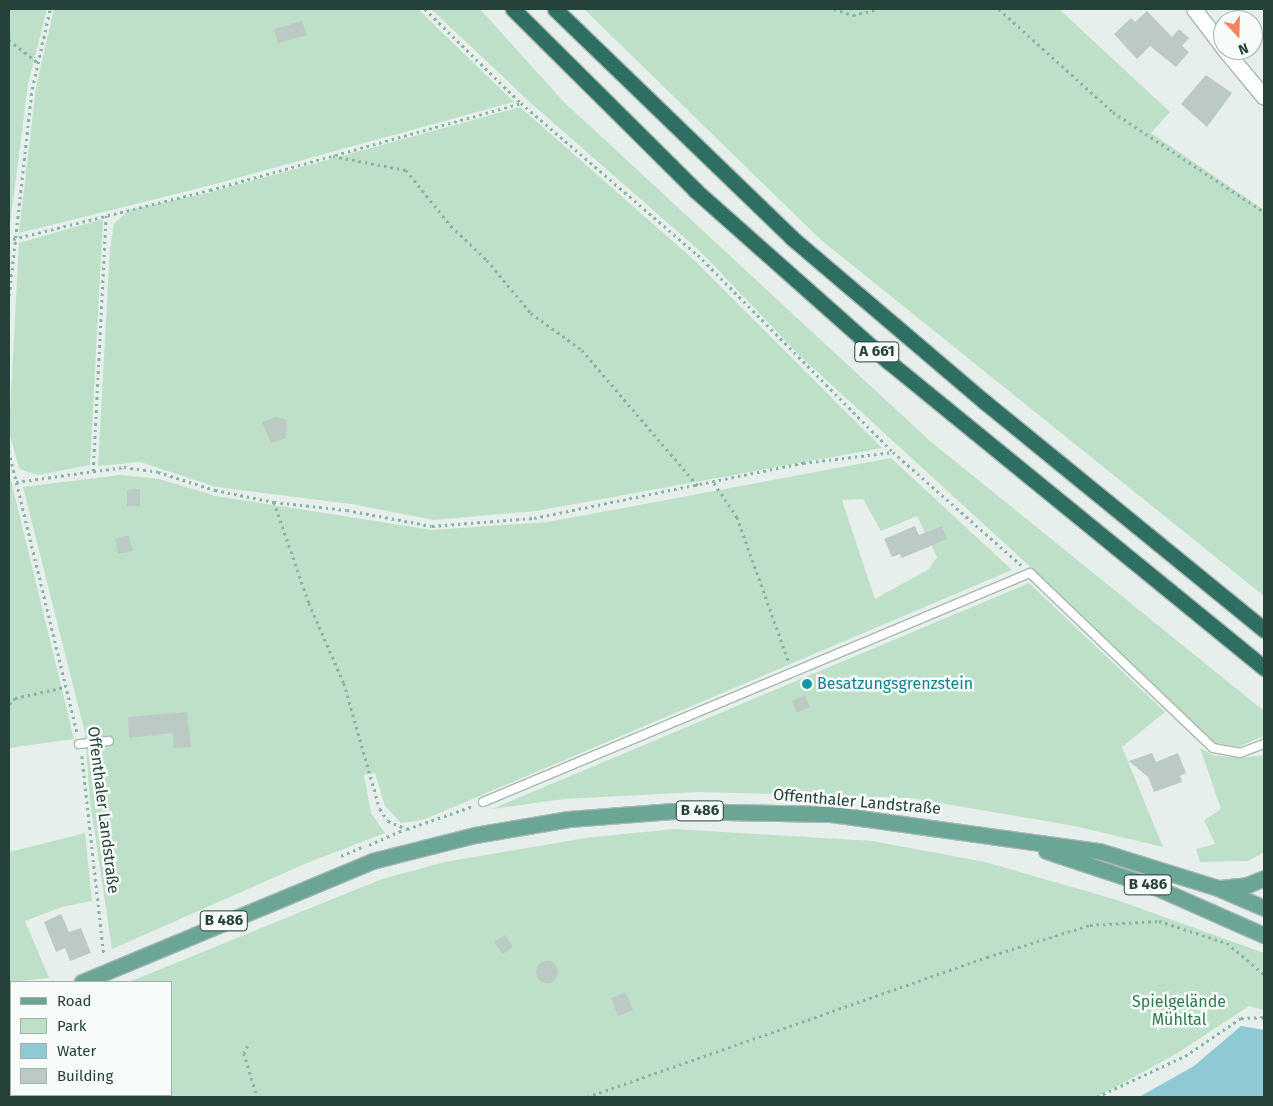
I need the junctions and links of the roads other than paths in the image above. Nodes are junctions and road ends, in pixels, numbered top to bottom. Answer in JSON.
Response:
{"nodes":[{"id":1,"x":513,"y":9,"type":"edge"},
{"id":2,"x":555,"y":9,"type":"edge"},
{"id":3,"x":1194,"y":9,"type":"edge"},
{"id":4,"x":1213,"y":34,"type":"edge"},
{"id":5,"x":1233,"y":60,"type":"edge"},
{"id":6,"x":1264,"y":97,"type":"edge"},
{"id":7,"x":1264,"y":630,"type":"edge"},
{"id":8,"x":1264,"y":668,"type":"edge"},
{"id":9,"x":109,"y":741,"type":"dead end"},
{"id":10,"x":79,"y":744,"type":"road end"},
{"id":11,"x":1264,"y":744,"type":"edge"},
{"id":12,"x":483,"y":802,"type":"road end"},
{"id":13,"x":1028,"y":844,"type":"junction"},
{"id":14,"x":1264,"y":878,"type":"edge"},
{"id":15,"x":1218,"y":888,"type":"junction"},
{"id":16,"x":1264,"y":908,"type":"edge"},
{"id":17,"x":1264,"y":935,"type":"edge"},
{"id":18,"x":105,"y":977,"type":"edge"},
{"id":19,"x":87,"y":981,"type":"edge"}],
"edges":[{"from":1,"to":8,"type":"highway","number":"A 661"},
{"from":2,"to":7,"type":"highway","number":"A 661"},
{"from":3,"to":4,"type":"street"},
{"from":5,"to":6,"type":"street"},
{"from":9,"to":10,"type":"lane"},
{"from":11,"to":12,"type":"lane"},
{"from":13,"to":15,"type":"main road","name":"Offenthaler Landstraße","number":"B 486"},
{"from":13,"to":17,"type":"main road","name":"Offenthaler Landstraße","number":"B 486"},
{"from":13,"to":18,"type":"main road","name":"Offenthaler Landstraße","number":"B 486"},
{"from":14,"to":15,"type":"main road"},
{"from":15,"to":16,"type":"main road","name":"Offenthaler Landstraße","number":"B 486"},
{"from":18,"to":19,"type":"main road","name":"Offenthaler Landstraße","number":"B 486"}]}
